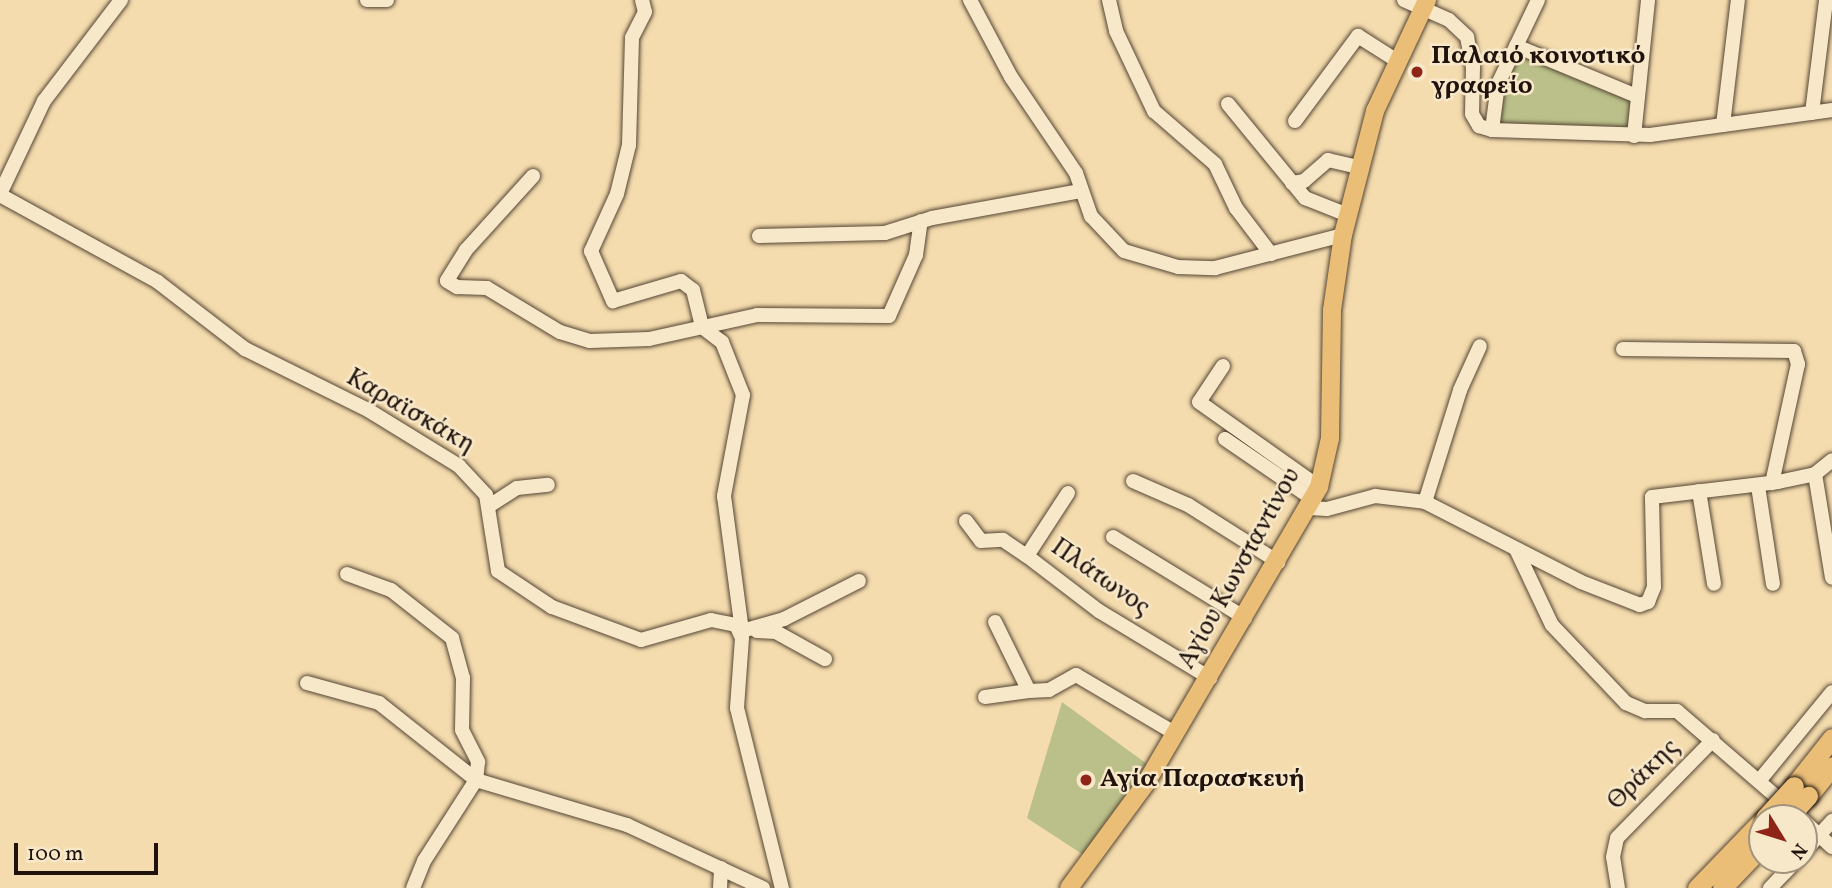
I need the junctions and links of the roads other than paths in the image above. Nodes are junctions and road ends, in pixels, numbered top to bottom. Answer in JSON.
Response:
{"nodes":[{"id":1,"x":121,"y":0,"type":"edge"},
{"id":2,"x":367,"y":0,"type":"edge"},
{"id":3,"x":387,"y":0,"type":"edge"},
{"id":4,"x":642,"y":0,"type":"edge"},
{"id":5,"x":970,"y":0,"type":"edge"},
{"id":6,"x":1109,"y":0,"type":"edge"},
{"id":7,"x":1404,"y":0,"type":"edge"},
{"id":8,"x":1538,"y":0,"type":"edge"},
{"id":9,"x":1648,"y":0,"type":"edge"},
{"id":10,"x":1738,"y":0,"type":"edge"},
{"id":11,"x":1826,"y":0,"type":"edge"},
{"id":12,"x":1424,"y":5,"type":"edge"},
{"id":13,"x":1516,"y":46,"type":"junction"},
{"id":14,"x":1396,"y":60,"type":"junction"},
{"id":15,"x":1637,"y":96,"type":"junction"},
{"id":16,"x":1228,"y":104,"type":"dead end"},
{"id":17,"x":1832,"y":110,"type":"edge"},
{"id":18,"x":1812,"y":113,"type":"junction"},
{"id":19,"x":1295,"y":121,"type":"dead end"},
{"id":20,"x":1723,"y":125,"type":"junction"},
{"id":21,"x":1492,"y":130,"type":"junction"},
{"id":22,"x":1634,"y":136,"type":"junction"},
{"id":23,"x":1359,"y":167,"type":"junction"},
{"id":24,"x":533,"y":176,"type":"dead end"},
{"id":25,"x":1292,"y":183,"type":"junction"},
{"id":26,"x":1082,"y":191,"type":"junction"},
{"id":27,"x":0,"y":195,"type":"edge"},
{"id":28,"x":1348,"y":215,"type":"junction"},
{"id":29,"x":921,"y":221,"type":"junction"},
{"id":30,"x":1343,"y":235,"type":"junction"},
{"id":31,"x":759,"y":236,"type":"dead end"},
{"id":32,"x":1271,"y":254,"type":"junction"},
{"id":33,"x":702,"y":327,"type":"junction"},
{"id":34,"x":1480,"y":346,"type":"dead end"},
{"id":35,"x":1623,"y":349,"type":"dead end"},
{"id":36,"x":1223,"y":366,"type":"dead end"},
{"id":37,"x":1225,"y":439,"type":"dead end"},
{"id":38,"x":1832,"y":460,"type":"edge"},
{"id":39,"x":1815,"y":474,"type":"junction"},
{"id":40,"x":1133,"y":481,"type":"dead end"},
{"id":41,"x":548,"y":485,"type":"dead end"},
{"id":42,"x":1765,"y":485,"type":"junction"},
{"id":43,"x":1699,"y":491,"type":"junction"},
{"id":44,"x":1068,"y":493,"type":"dead end"},
{"id":45,"x":1314,"y":498,"type":"junction"},
{"id":46,"x":1425,"y":502,"type":"junction"},
{"id":47,"x":488,"y":506,"type":"junction"},
{"id":48,"x":966,"y":521,"type":"dead end"},
{"id":49,"x":1113,"y":537,"type":"dead end"},
{"id":50,"x":1516,"y":549,"type":"junction"},
{"id":51,"x":1027,"y":556,"type":"junction"},
{"id":52,"x":1278,"y":562,"type":"junction"},
{"id":53,"x":347,"y":574,"type":"dead end"},
{"id":54,"x":1832,"y":578,"type":"edge"},
{"id":55,"x":859,"y":581,"type":"dead end"},
{"id":56,"x":1714,"y":584,"type":"dead end"},
{"id":57,"x":1773,"y":584,"type":"dead end"},
{"id":58,"x":1245,"y":618,"type":"junction"},
{"id":59,"x":995,"y":622,"type":"dead end"},
{"id":60,"x":742,"y":631,"type":"junction"},
{"id":61,"x":825,"y":659,"type":"dead end"},
{"id":62,"x":1210,"y":678,"type":"junction"},
{"id":63,"x":307,"y":683,"type":"dead end"},
{"id":64,"x":1029,"y":691,"type":"junction"},
{"id":65,"x":1832,"y":692,"type":"edge"},
{"id":66,"x":985,"y":698,"type":"dead end"},
{"id":67,"x":1176,"y":734,"type":"junction"},
{"id":68,"x":1832,"y":738,"type":"edge"},
{"id":69,"x":1713,"y":740,"type":"junction"},
{"id":70,"x":1832,"y":766,"type":"edge"},
{"id":71,"x":476,"y":780,"type":"junction"},
{"id":72,"x":1759,"y":781,"type":"junction"},
{"id":73,"x":1801,"y":791,"type":"junction"},
{"id":74,"x":1784,"y":804,"type":"edge"},
{"id":75,"x":1784,"y":804,"type":"edge"},
{"id":76,"x":1795,"y":804,"type":"edge"},
{"id":77,"x":1832,"y":821,"type":"edge"},
{"id":78,"x":1748,"y":835,"type":"edge"},
{"id":79,"x":1820,"y":835,"type":"joint"},
{"id":80,"x":1832,"y":847,"type":"edge"},
{"id":81,"x":1748,"y":861,"type":"edge"},
{"id":82,"x":721,"y":868,"type":"junction"},
{"id":83,"x":1784,"y":874,"type":"edge"},
{"id":84,"x":413,"y":888,"type":"edge"},
{"id":85,"x":720,"y":888,"type":"edge"},
{"id":86,"x":762,"y":888,"type":"edge"},
{"id":87,"x":782,"y":888,"type":"edge"},
{"id":88,"x":1069,"y":888,"type":"edge"},
{"id":89,"x":1618,"y":888,"type":"edge"},
{"id":90,"x":1697,"y":888,"type":"edge"},
{"id":91,"x":1722,"y":888,"type":"edge"},
{"id":92,"x":1770,"y":888,"type":"edge"}],
"edges":[{"from":1,"to":27,"type":"street"},
{"from":2,"to":3,"type":"street"},
{"from":4,"to":33,"type":"street"},
{"from":5,"to":26,"type":"street"},
{"from":6,"to":32,"type":"street"},
{"from":7,"to":12,"type":"street"},
{"from":8,"to":13,"type":"street"},
{"from":9,"to":15,"type":"street"},
{"from":10,"to":20,"type":"street"},
{"from":11,"to":18,"type":"street"},
{"from":12,"to":14,"type":"main road","name":"Αγίου Κωνσταντίνου"},
{"from":12,"to":21,"type":"street"},
{"from":13,"to":15,"type":"street"},
{"from":13,"to":21,"type":"street"},
{"from":14,"to":19,"type":"street"},
{"from":14,"to":23,"type":"main road","name":"Αγίου Κωνσταντίνου"},
{"from":15,"to":22,"type":"street"},
{"from":16,"to":25,"type":"street"},
{"from":17,"to":18,"type":"street"},
{"from":18,"to":20,"type":"street"},
{"from":20,"to":22,"type":"street"},
{"from":21,"to":22,"type":"street"},
{"from":23,"to":25,"type":"street"},
{"from":23,"to":28,"type":"main road","name":"Αγίου Κωνσταντίνου"},
{"from":24,"to":33,"type":"street"},
{"from":25,"to":28,"type":"street"},
{"from":26,"to":29,"type":"street"},
{"from":26,"to":32,"type":"street"},
{"from":27,"to":47,"type":"street","name":"Καραϊσκάκη"},
{"from":28,"to":30,"type":"main road","name":"Αγίου Κωνσταντίνου"},
{"from":29,"to":31,"type":"street"},
{"from":29,"to":33,"type":"street"},
{"from":30,"to":32,"type":"street"},
{"from":30,"to":45,"type":"main road","name":"Αγίου Κωνσταντίνου"},
{"from":33,"to":60,"type":"street"},
{"from":34,"to":46,"type":"street"},
{"from":35,"to":42,"type":"street"},
{"from":36,"to":45,"type":"street"},
{"from":37,"to":45,"type":"street"},
{"from":38,"to":39,"type":"street"},
{"from":39,"to":42,"type":"street"},
{"from":39,"to":54,"type":"street"},
{"from":40,"to":52,"type":"street"},
{"from":41,"to":47,"type":"street"},
{"from":42,"to":43,"type":"street"},
{"from":42,"to":57,"type":"street"},
{"from":43,"to":50,"type":"street"},
{"from":43,"to":56,"type":"street"},
{"from":44,"to":51,"type":"street","name":"Πλάτωνος"},
{"from":45,"to":46,"type":"street"},
{"from":45,"to":52,"type":"main road","name":"Αγίου Κωνσταντίνου"},
{"from":46,"to":50,"type":"street"},
{"from":47,"to":60,"type":"street","name":"Καραϊσκάκη"},
{"from":48,"to":51,"type":"street"},
{"from":49,"to":58,"type":"street"},
{"from":50,"to":69,"type":"street"},
{"from":51,"to":62,"type":"street","name":"Πλάτωνος"},
{"from":52,"to":58,"type":"main road","name":"Αγίου Κωνσταντίνου"},
{"from":53,"to":71,"type":"street"},
{"from":55,"to":60,"type":"street"},
{"from":58,"to":62,"type":"main road","name":"Αγίου Κωνσταντίνου"},
{"from":59,"to":64,"type":"street"},
{"from":60,"to":61,"type":"street","name":"Καραϊσκάκη"},
{"from":60,"to":87,"type":"street"},
{"from":62,"to":67,"type":"main road","name":"Αγίου Κωνσταντίνου"},
{"from":63,"to":71,"type":"street"},
{"from":64,"to":66,"type":"street"},
{"from":64,"to":67,"type":"street"},
{"from":65,"to":72,"type":"street"},
{"from":67,"to":88,"type":"main road","name":"Αγίου Κωνσταντίνου"},
{"from":68,"to":73,"type":"highway"},
{"from":69,"to":72,"type":"street"},
{"from":69,"to":89,"type":"street","name":"Θράκης"},
{"from":70,"to":73,"type":"highway"},
{"from":71,"to":82,"type":"street"},
{"from":71,"to":84,"type":"street"},
{"from":72,"to":74,"type":"street"},
{"from":73,"to":75,"type":"highway","bridge":true},
{"from":73,"to":76,"type":"highway","bridge":true},
{"from":77,"to":79,"type":"street"},
{"from":78,"to":90,"type":"highway"},
{"from":79,"to":80,"type":"street"},
{"from":81,"to":91,"type":"highway"},
{"from":82,"to":85,"type":"street"},
{"from":82,"to":86,"type":"street"},
{"from":83,"to":92,"type":"street"}]}
